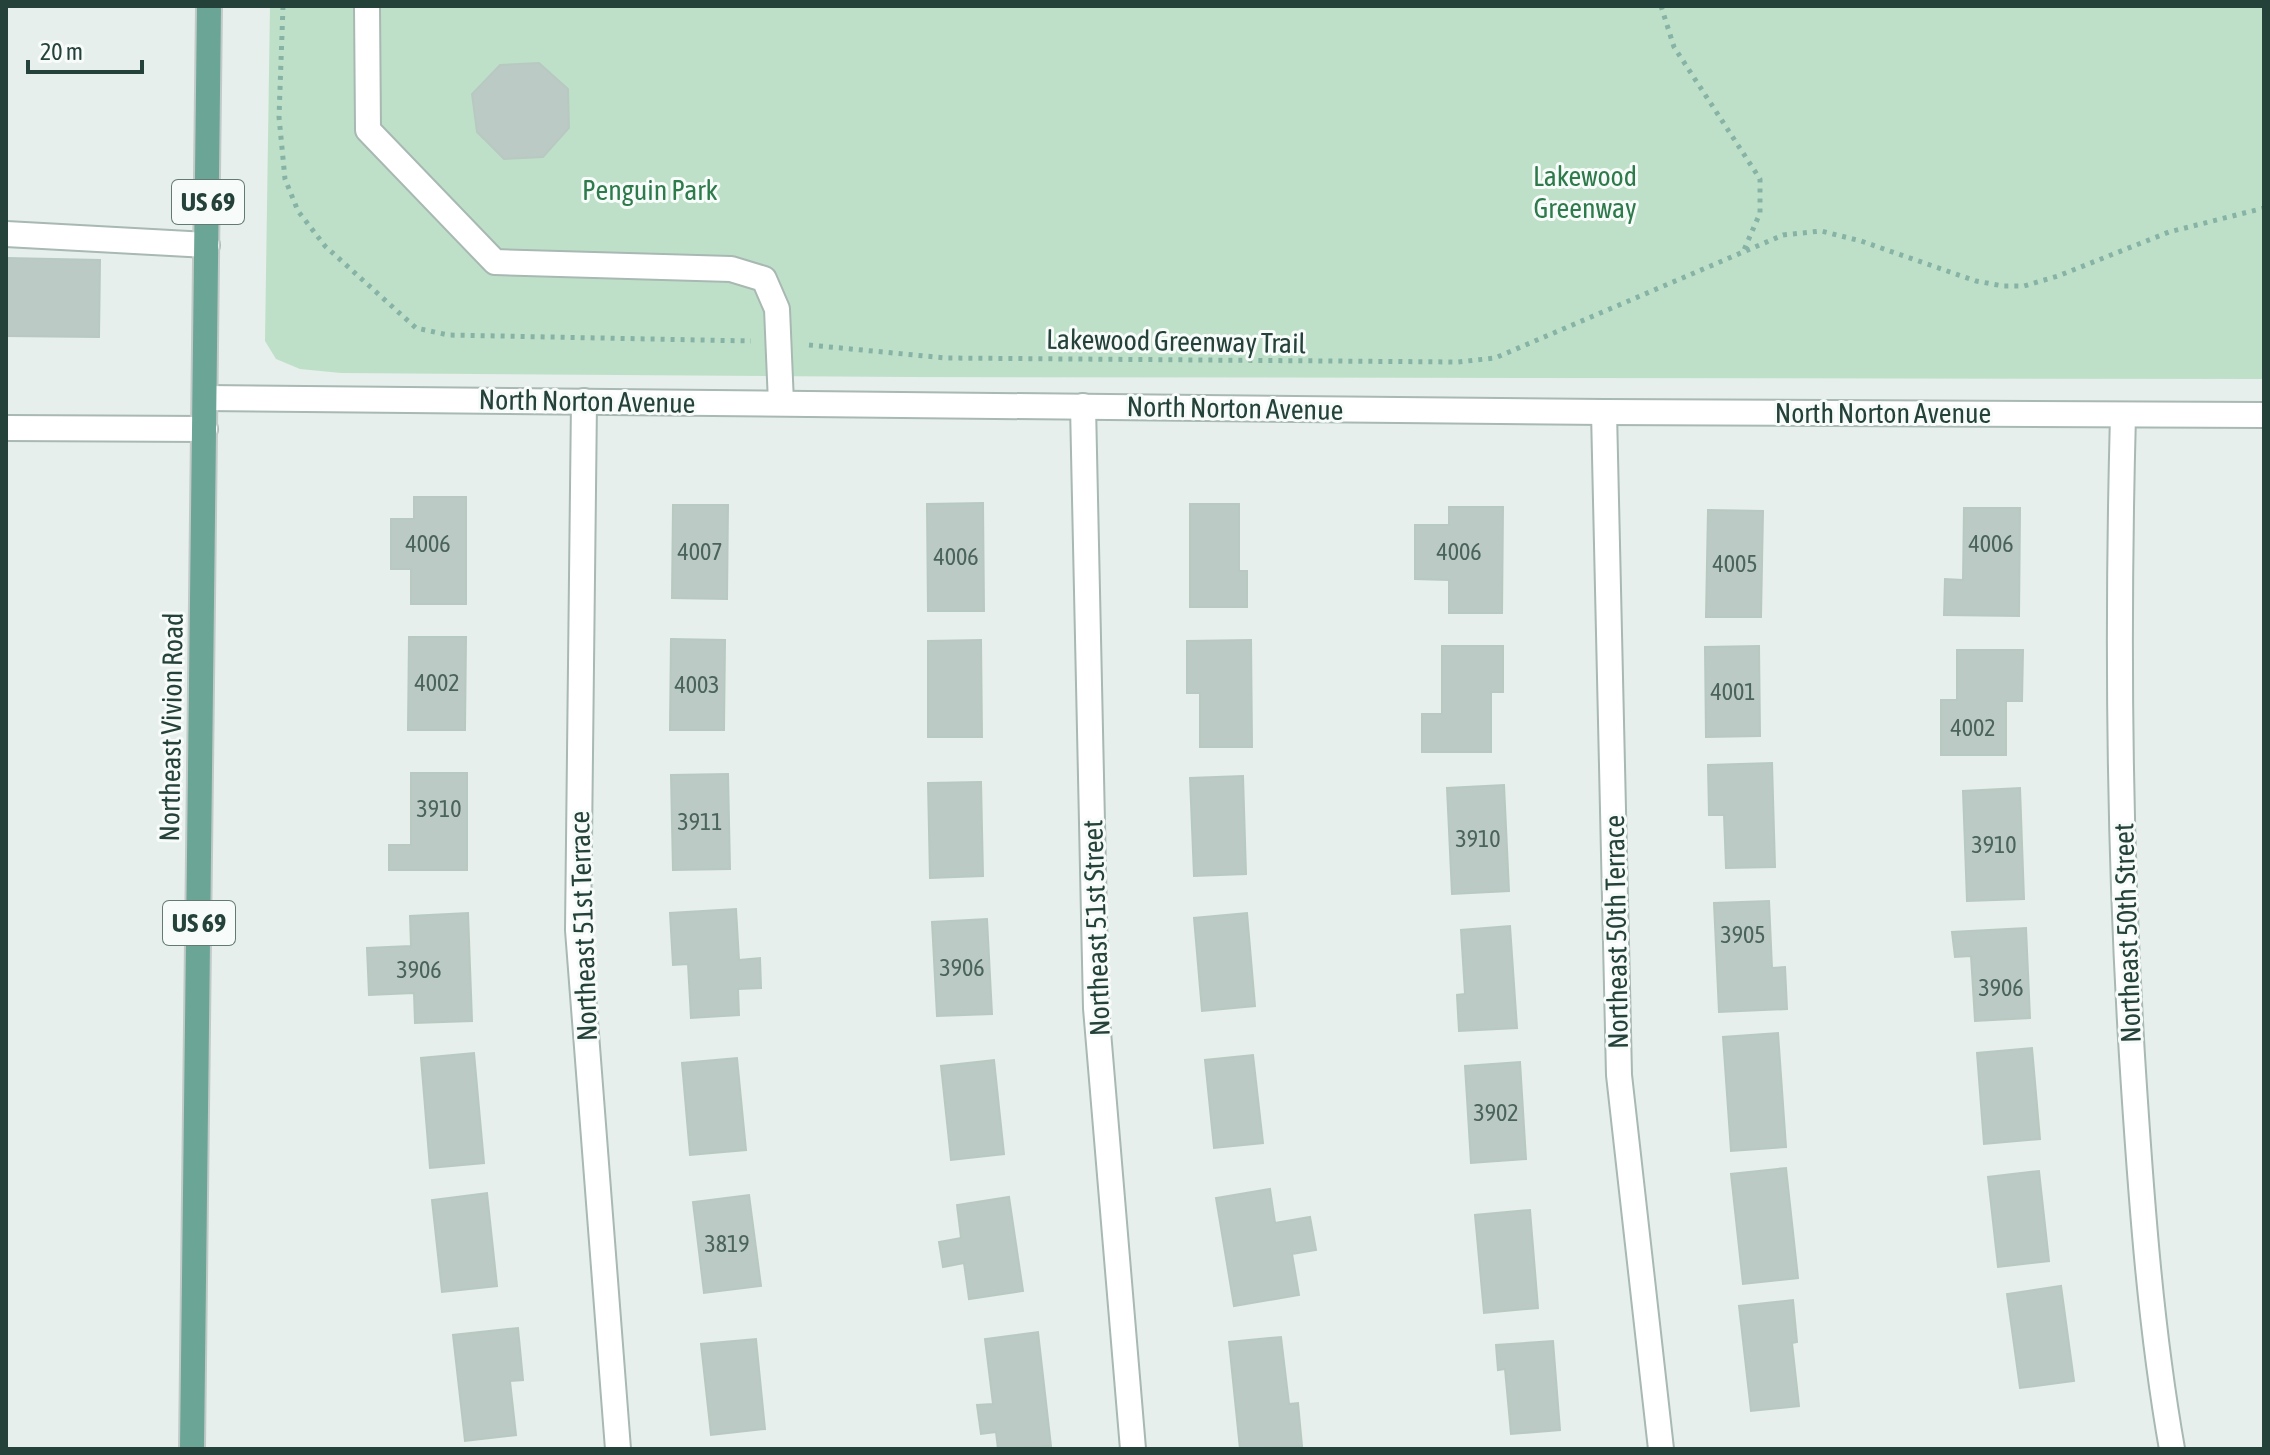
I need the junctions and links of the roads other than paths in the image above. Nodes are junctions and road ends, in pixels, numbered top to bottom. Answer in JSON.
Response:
{"nodes":[{"id":1,"x":209,"y":6,"type":"edge"},
{"id":2,"x":367,"y":6,"type":"edge"},
{"id":3,"x":6,"y":234,"type":"edge"},
{"id":4,"x":207,"y":245,"type":"junction"},
{"id":5,"x":206,"y":398,"type":"junction"},
{"id":6,"x":584,"y":401,"type":"junction"},
{"id":7,"x":781,"y":403,"type":"junction"},
{"id":8,"x":1083,"y":406,"type":"junction"},
{"id":9,"x":1604,"y":412,"type":"junction"},
{"id":10,"x":2123,"y":415,"type":"junction"},
{"id":11,"x":2264,"y":415,"type":"edge"},
{"id":12,"x":6,"y":428,"type":"edge"},
{"id":13,"x":205,"y":429,"type":"junction"},
{"id":14,"x":192,"y":1449,"type":"edge"},
{"id":15,"x":618,"y":1449,"type":"edge"},
{"id":16,"x":1133,"y":1449,"type":"edge"},
{"id":17,"x":1661,"y":1449,"type":"edge"},
{"id":18,"x":2172,"y":1449,"type":"edge"}],
"edges":[{"from":1,"to":4,"type":"main road","name":"Northeast Vivion Road","number":"US 69"},
{"from":2,"to":7,"type":"street"},
{"from":3,"to":4,"type":"street"},
{"from":4,"to":5,"type":"main road","name":"Northeast Vivion Road","number":"US 69"},
{"from":5,"to":6,"type":"street","name":"North Norton Avenue"},
{"from":5,"to":13,"type":"main road","name":"Northeast Vivion Road","number":"US 69"},
{"from":6,"to":7,"type":"street","name":"North Norton Avenue"},
{"from":6,"to":15,"type":"street","name":"Northeast 51st Terrace"},
{"from":7,"to":8,"type":"street","name":"North Norton Avenue"},
{"from":8,"to":9,"type":"street","name":"North Norton Avenue"},
{"from":8,"to":16,"type":"street","name":"Northeast 51st Street"},
{"from":9,"to":10,"type":"street","name":"North Norton Avenue"},
{"from":9,"to":17,"type":"street","name":"Northeast 50th Terrace"},
{"from":10,"to":11,"type":"street","name":"North Norton Avenue"},
{"from":10,"to":18,"type":"street","name":"Northeast 50th Street"},
{"from":12,"to":13,"type":"street"},
{"from":13,"to":14,"type":"main road","name":"Northeast Vivion Road","number":"US 69"}]}
